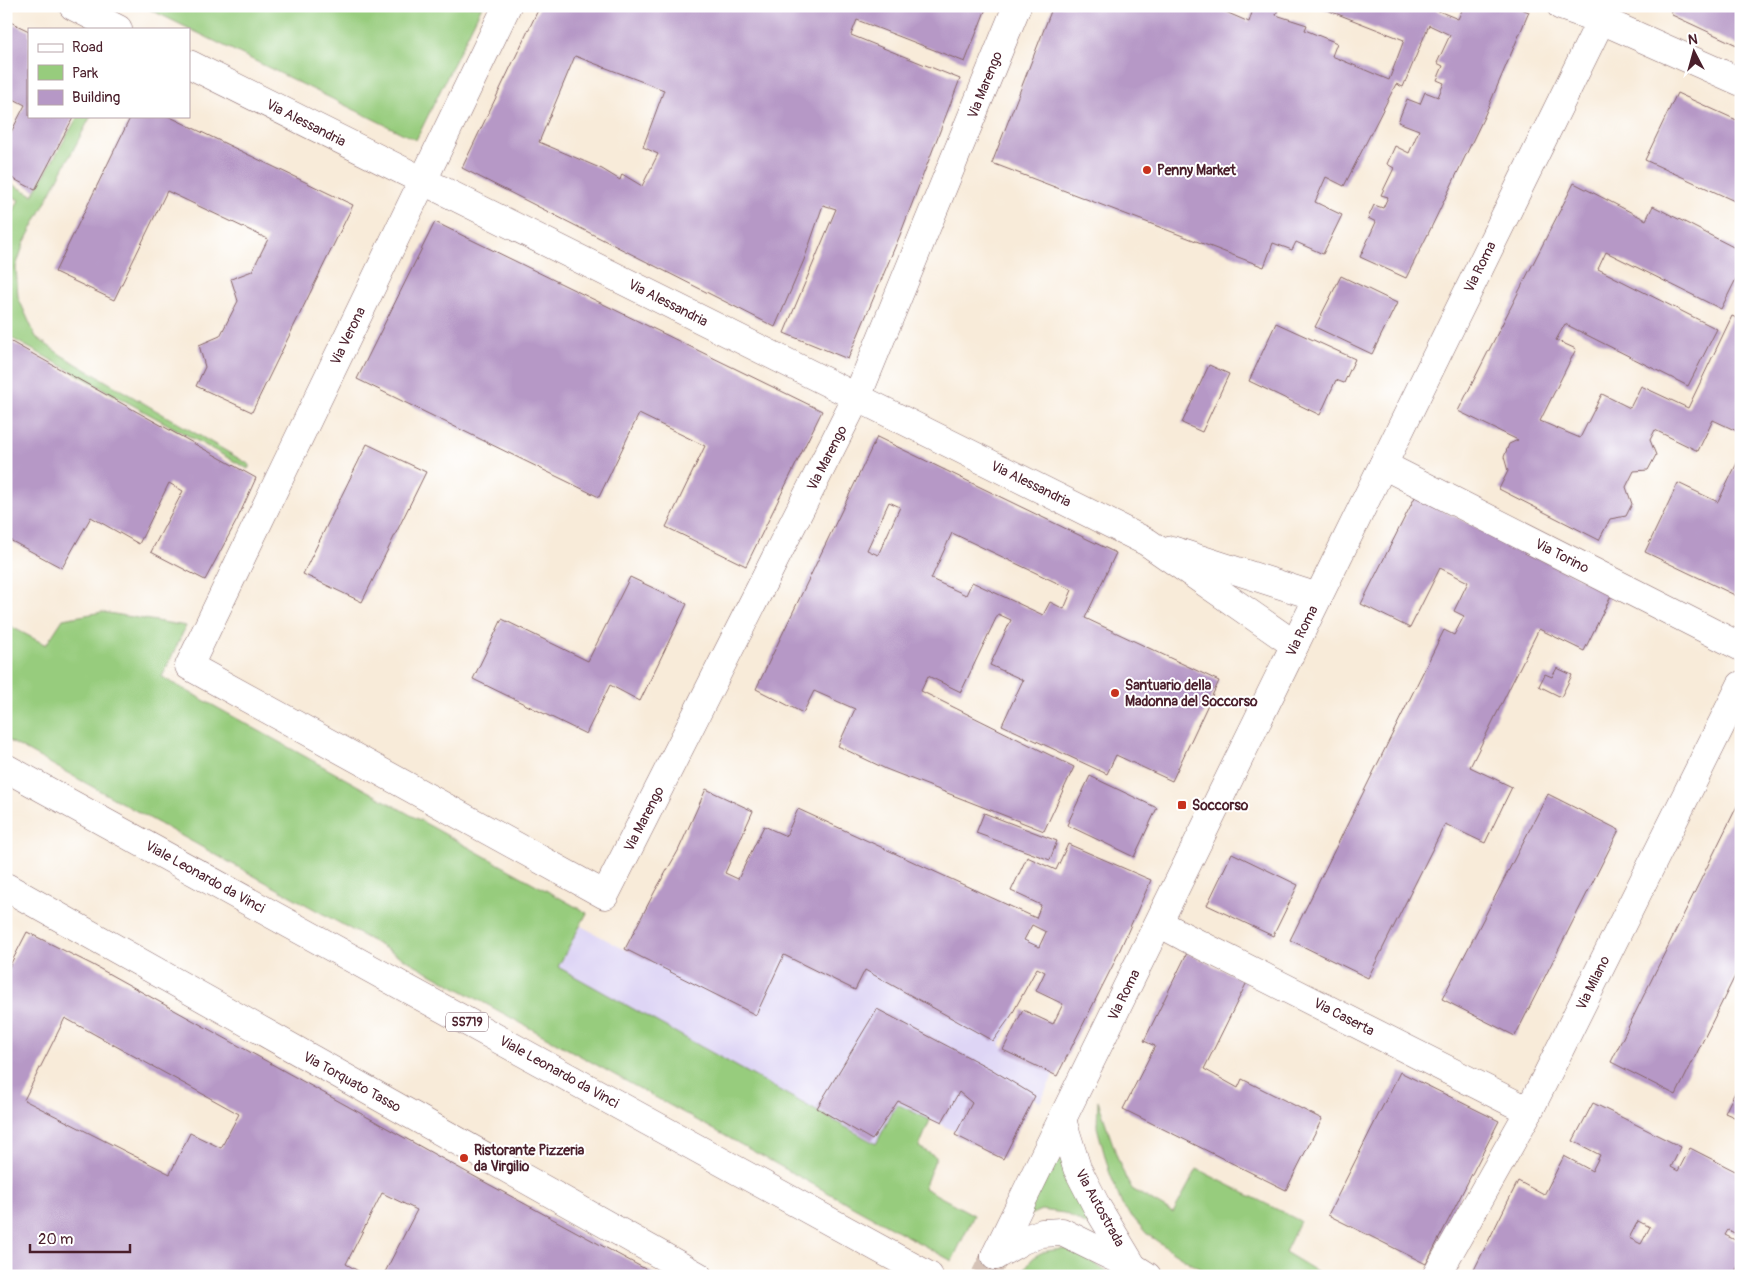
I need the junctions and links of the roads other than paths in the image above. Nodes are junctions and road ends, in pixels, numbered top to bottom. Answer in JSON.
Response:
{"nodes":[{"id":1,"x":73,"y":6,"type":"edge"},
{"id":2,"x":507,"y":6,"type":"edge"},
{"id":3,"x":1017,"y":6,"type":"edge"},
{"id":4,"x":1561,"y":6,"type":"edge"},
{"id":5,"x":1604,"y":13,"type":"edge"},
{"id":6,"x":116,"y":28,"type":"edge"},
{"id":7,"x":190,"y":64,"type":"edge"},
{"id":8,"x":1741,"y":82,"type":"edge"},
{"id":9,"x":424,"y":181,"type":"junction"},
{"id":10,"x":857,"y":397,"type":"junction"},
{"id":11,"x":1383,"y":465,"type":"junction"},
{"id":12,"x":1147,"y":542,"type":"junction"},
{"id":13,"x":1318,"y":598,"type":"junction"},
{"id":14,"x":1295,"y":645,"type":"junction"},
{"id":15,"x":1741,"y":647,"type":"edge"},
{"id":16,"x":1741,"y":685,"type":"edge"},
{"id":17,"x":6,"y":768,"type":"edge"},
{"id":18,"x":6,"y":887,"type":"edge"},
{"id":19,"x":605,"y":895,"type":"joint"},
{"id":20,"x":1159,"y":922,"type":"junction"},
{"id":21,"x":1529,"y":1111,"type":"junction"},
{"id":22,"x":1062,"y":1120,"type":"junction"},
{"id":23,"x":995,"y":1256,"type":"joint"},
{"id":24,"x":1140,"y":1271,"type":"edge"},
{"id":25,"x":698,"y":1276,"type":"edge"},
{"id":26,"x":928,"y":1276,"type":"edge"},
{"id":27,"x":1436,"y":1276,"type":"edge"}],
"edges":[{"from":1,"to":6,"type":"main road"},
{"from":2,"to":9,"type":"main road","name":"Via Verona"},
{"from":3,"to":10,"type":"main road","name":"Via Marengo"},
{"from":4,"to":5,"type":"main road"},
{"from":5,"to":8,"type":"main road"},
{"from":5,"to":11,"type":"main road","name":"Via Roma"},
{"from":7,"to":9,"type":"main road","name":"Via Alessandria"},
{"from":9,"to":10,"type":"main road","name":"Via Alessandria"},
{"from":9,"to":19,"type":"main road","name":"Via Verona"},
{"from":10,"to":12,"type":"main road","name":"Via Alessandria"},
{"from":10,"to":19,"type":"main road","name":"Via Marengo"},
{"from":11,"to":13,"type":"main road","name":"Via Roma"},
{"from":11,"to":15,"type":"main road","name":"Via Torino"},
{"from":12,"to":13,"type":"main road","name":"Via Alessandria"},
{"from":12,"to":14,"type":"main road","name":"Via Alessandria"},
{"from":13,"to":14,"type":"main road","name":"Via Roma"},
{"from":14,"to":20,"type":"main road","name":"Via Roma"},
{"from":16,"to":21,"type":"main road","name":"Via Milano"},
{"from":17,"to":26,"type":"main road","name":"Viale Leonardo da Vinci","number":"SS719"},
{"from":18,"to":25,"type":"main road","name":"Via Torquato Tasso"},
{"from":20,"to":21,"type":"main road","name":"Via Caserta"},
{"from":20,"to":22,"type":"main road","name":"Via Roma"},
{"from":21,"to":27,"type":"main road","name":"Via Milano"},
{"from":22,"to":23,"type":"main road","name":"Via Roma"},
{"from":22,"to":24,"type":"main road","name":"Via Autostrada"},
{"from":23,"to":24,"type":"main road","name":"Via Autostrada"}]}
